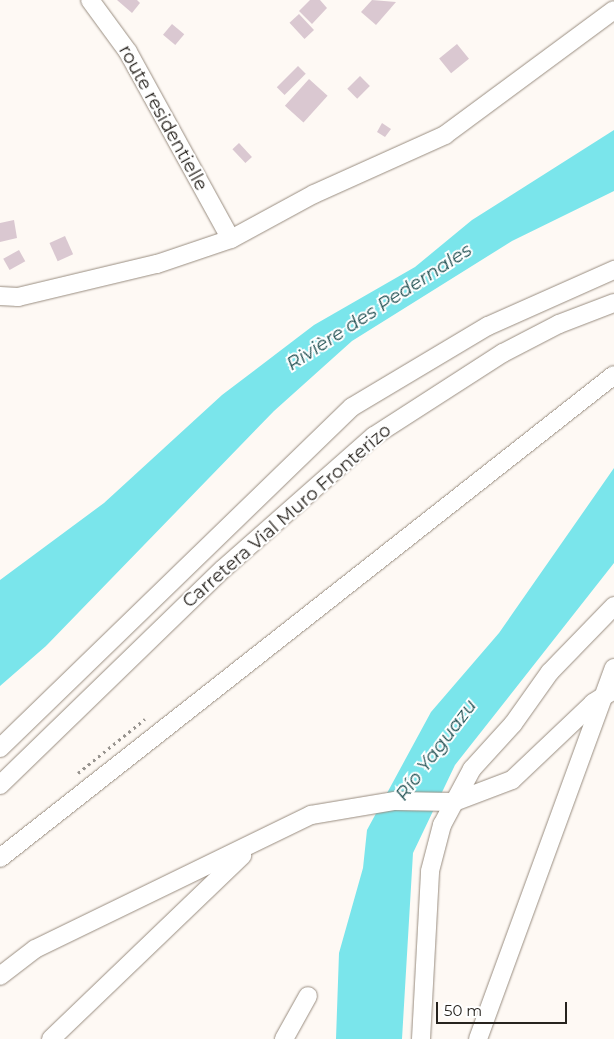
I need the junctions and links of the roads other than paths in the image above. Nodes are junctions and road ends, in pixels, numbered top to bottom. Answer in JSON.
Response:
{"nodes":[{"id":1,"x":90,"y":0,"type":"edge"},
{"id":2,"x":614,"y":10,"type":"edge"},
{"id":3,"x":231,"y":239,"type":"junction"},
{"id":4,"x":614,"y":270,"type":"edge"},
{"id":5,"x":0,"y":296,"type":"edge"},
{"id":6,"x":614,"y":304,"type":"edge"},
{"id":7,"x":614,"y":374,"type":"edge"},
{"id":8,"x":614,"y":606,"type":"edge"},
{"id":9,"x":614,"y":668,"type":"edge"},
{"id":10,"x":609,"y":693,"type":"edge"},
{"id":11,"x":0,"y":748,"type":"edge"},
{"id":12,"x":0,"y":785,"type":"edge"},
{"id":13,"x":454,"y":802,"type":"junction"},
{"id":14,"x":256,"y":843,"type":"junction"},
{"id":15,"x":0,"y":858,"type":"edge"},
{"id":16,"x":0,"y":976,"type":"edge"},
{"id":17,"x":308,"y":996,"type":"dead end"},
{"id":18,"x":51,"y":1039,"type":"edge"},
{"id":19,"x":284,"y":1039,"type":"edge"},
{"id":20,"x":421,"y":1039,"type":"edge"},
{"id":21,"x":478,"y":1039,"type":"edge"}],
"edges":[{"from":1,"to":3,"type":"street","name":"route residentielle"},
{"from":2,"to":3,"type":"street"},
{"from":3,"to":5,"type":"street"},
{"from":4,"to":11,"type":"street","name":"Carretera Vial Muro Fronterizo"},
{"from":6,"to":12,"type":"street","name":"Carretera Vial Muro Fronterizo"},
{"from":7,"to":15,"type":"street"},
{"from":8,"to":13,"type":"street"},
{"from":9,"to":10,"type":"street"},
{"from":10,"to":13,"type":"street"},
{"from":10,"to":21,"type":"street"},
{"from":13,"to":14,"type":"street"},
{"from":13,"to":20,"type":"street"},
{"from":14,"to":16,"type":"street"},
{"from":14,"to":18,"type":"street"},
{"from":17,"to":19,"type":"street"}]}
